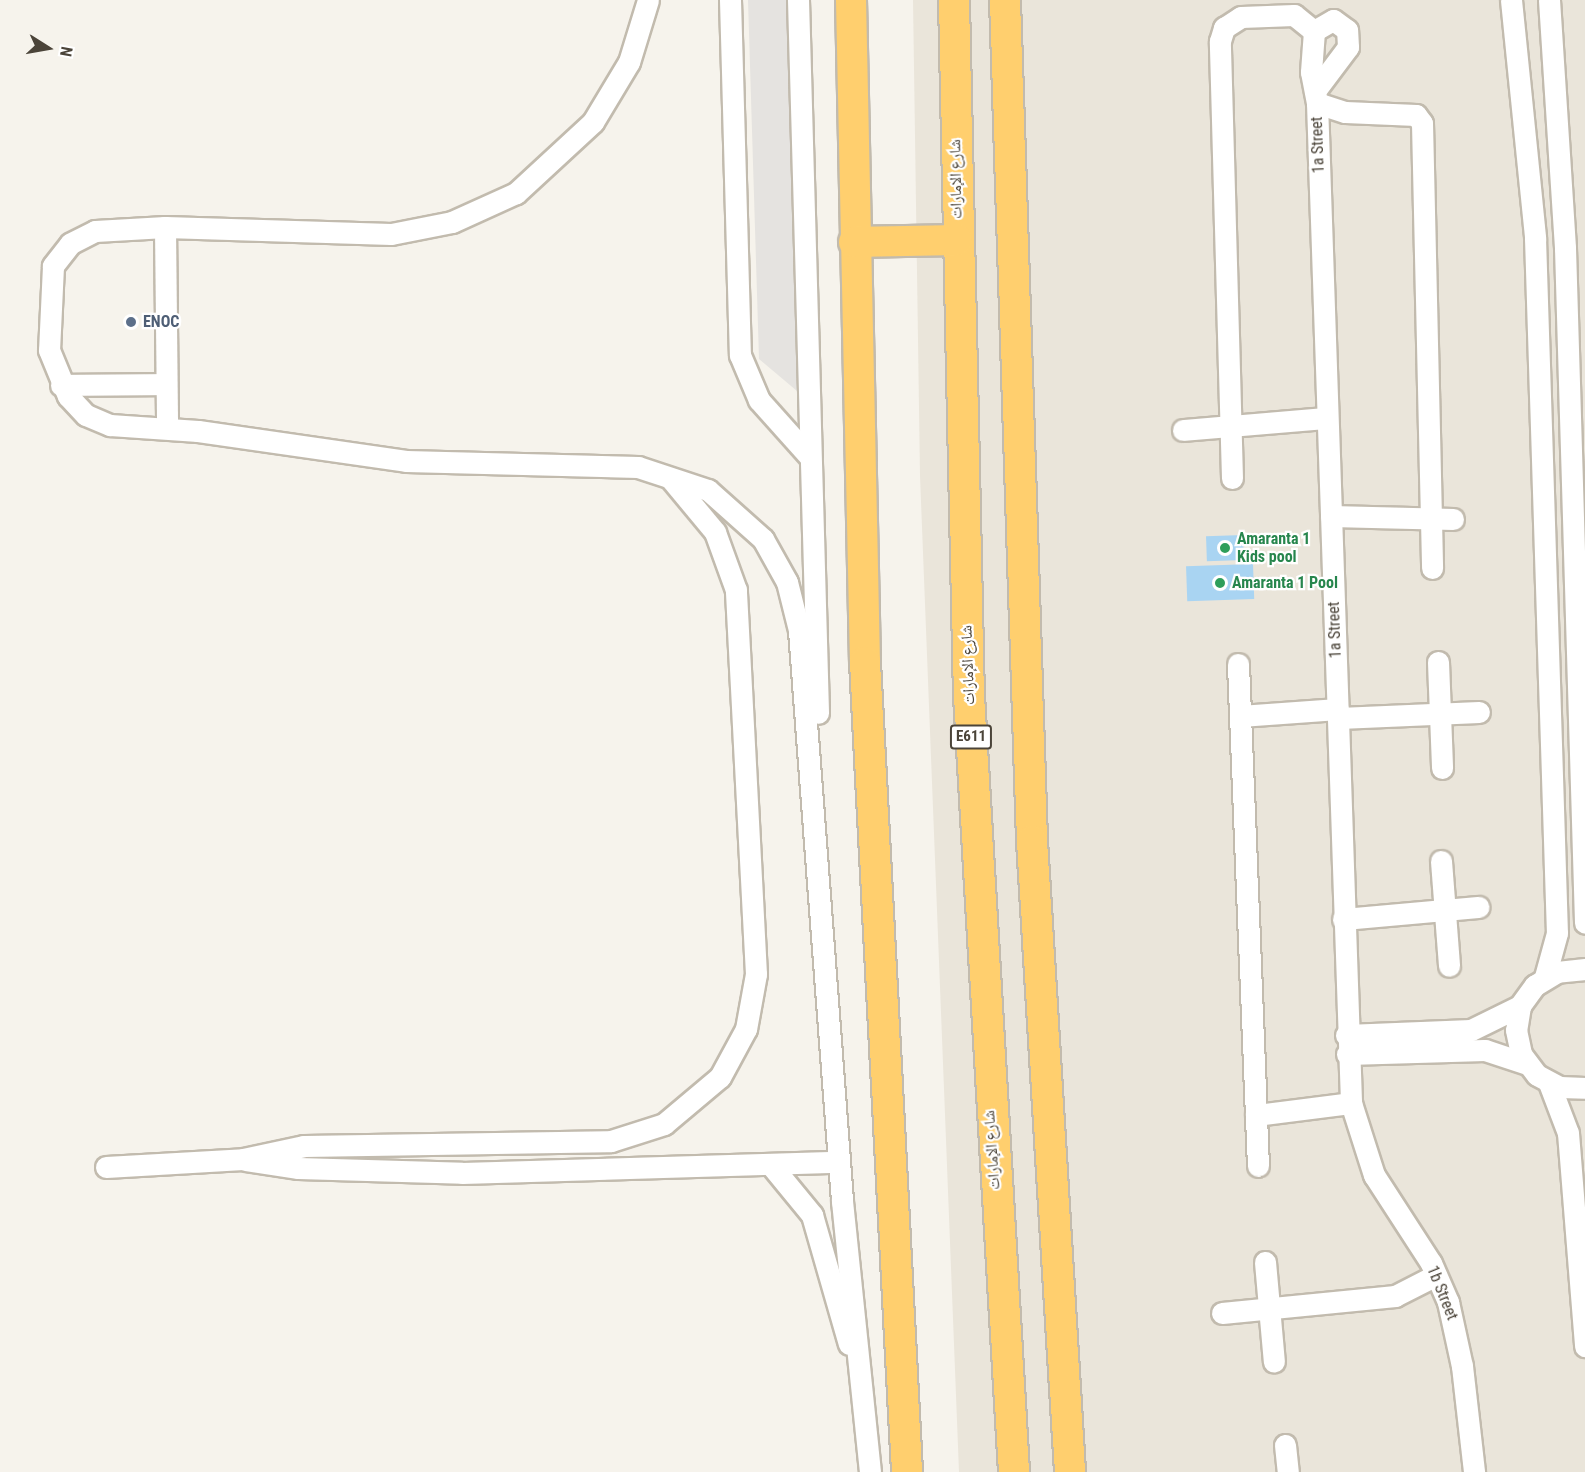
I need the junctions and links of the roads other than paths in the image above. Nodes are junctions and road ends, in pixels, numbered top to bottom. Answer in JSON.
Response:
{"nodes":[{"id":1,"x":648,"y":0,"type":"edge"},
{"id":2,"x":730,"y":0,"type":"edge"},
{"id":3,"x":798,"y":0,"type":"edge"},
{"id":4,"x":851,"y":0,"type":"edge"},
{"id":5,"x":954,"y":0,"type":"edge"},
{"id":6,"x":1005,"y":0,"type":"edge"},
{"id":7,"x":1024,"y":0,"type":"edge"},
{"id":8,"x":1545,"y":2,"type":"edge"},
{"id":9,"x":1517,"y":3,"type":"edge"},
{"id":10,"x":1314,"y":31,"type":"junction"},
{"id":11,"x":1316,"y":97,"type":"junction"},
{"id":12,"x":1009,"y":195,"type":"junction"},
{"id":13,"x":165,"y":226,"type":"junction"},
{"id":14,"x":957,"y":240,"type":"junction"},
{"id":15,"x":854,"y":242,"type":"junction"},
{"id":16,"x":166,"y":384,"type":"junction"},
{"id":17,"x":61,"y":385,"type":"junction"},
{"id":18,"x":1327,"y":418,"type":"junction"},
{"id":19,"x":1230,"y":427,"type":"junction"},
{"id":20,"x":167,"y":428,"type":"junction"},
{"id":21,"x":1183,"y":430,"type":"dead end"},
{"id":22,"x":808,"y":456,"type":"junction"},
{"id":23,"x":662,"y":472,"type":"junction"},
{"id":24,"x":1232,"y":478,"type":"dead end"},
{"id":25,"x":1580,"y":506,"type":"edge"},
{"id":26,"x":1331,"y":516,"type":"junction"},
{"id":27,"x":1430,"y":518,"type":"junction"},
{"id":28,"x":1453,"y":519,"type":"dead end"},
{"id":29,"x":1581,"y":553,"type":"edge"},
{"id":30,"x":1432,"y":568,"type":"dead end"},
{"id":31,"x":1438,"y":662,"type":"dead end"},
{"id":32,"x":1238,"y":664,"type":"dead end"},
{"id":33,"x":1479,"y":712,"type":"dead end"},
{"id":34,"x":1338,"y":713,"type":"junction"},
{"id":35,"x":1440,"y":714,"type":"junction"},
{"id":36,"x":1240,"y":716,"type":"junction"},
{"id":37,"x":1442,"y":768,"type":"dead end"},
{"id":38,"x":816,"y":827,"type":"junction"},
{"id":39,"x":1441,"y":861,"type":"dead end"},
{"id":40,"x":1479,"y":907,"type":"dead end"},
{"id":41,"x":1445,"y":910,"type":"junction"},
{"id":42,"x":1343,"y":919,"type":"junction"},
{"id":43,"x":1585,"y":923,"type":"edge"},
{"id":44,"x":1449,"y":966,"type":"dead end"},
{"id":45,"x":1585,"y":969,"type":"edge"},
{"id":46,"x":1545,"y":977,"type":"junction"},
{"id":47,"x":1520,"y":1006,"type":"junction"},
{"id":48,"x":1346,"y":1045,"type":"junction"},
{"id":49,"x":1527,"y":1064,"type":"junction"},
{"id":50,"x":1549,"y":1083,"type":"junction"},
{"id":51,"x":1585,"y":1089,"type":"edge"},
{"id":52,"x":1351,"y":1103,"type":"junction"},
{"id":53,"x":1256,"y":1115,"type":"junction"},
{"id":54,"x":1357,"y":1133,"type":"joint"},
{"id":55,"x":243,"y":1159,"type":"junction"},
{"id":56,"x":838,"y":1162,"type":"junction"},
{"id":57,"x":771,"y":1165,"type":"junction"},
{"id":58,"x":1258,"y":1166,"type":"dead end"},
{"id":59,"x":106,"y":1167,"type":"dead end"},
{"id":60,"x":1265,"y":1262,"type":"dead end"},
{"id":61,"x":1436,"y":1275,"type":"junction"},
{"id":62,"x":1269,"y":1309,"type":"junction"},
{"id":63,"x":1222,"y":1312,"type":"dead end"},
{"id":64,"x":1585,"y":1346,"type":"edge"},
{"id":65,"x":857,"y":1359,"type":"junction"},
{"id":66,"x":1274,"y":1362,"type":"dead end"},
{"id":67,"x":1285,"y":1445,"type":"dead end"},
{"id":68,"x":870,"y":1472,"type":"edge"},
{"id":69,"x":907,"y":1472,"type":"edge"},
{"id":70,"x":1014,"y":1472,"type":"edge"},
{"id":71,"x":1070,"y":1472,"type":"edge"},
{"id":72,"x":1288,"y":1472,"type":"edge"},
{"id":73,"x":1474,"y":1472,"type":"edge"}],
"edges":[{"from":1,"to":13,"type":"street"},
{"from":2,"to":22,"type":"street"},
{"from":3,"to":22,"type":"street"},
{"from":4,"to":15,"type":"highway"},
{"from":5,"to":14,"type":"highway","name":"شارع الإمارات","number":"E611"},
{"from":6,"to":12,"type":"highway"},
{"from":7,"to":12,"type":"highway"},
{"from":8,"to":25,"type":"street"},
{"from":9,"to":46,"type":"street"},
{"from":10,"to":11,"type":"street","name":"1a Street"},
{"from":10,"to":11,"type":"street"},
{"from":10,"to":19,"type":"street"},
{"from":11,"to":18,"type":"street","name":"1a Street"},
{"from":11,"to":27,"type":"street"},
{"from":12,"to":71,"type":"highway"},
{"from":13,"to":16,"type":"street"},
{"from":13,"to":17,"type":"street"},
{"from":14,"to":15,"type":"highway"},
{"from":14,"to":70,"type":"highway","name":"شارع الإمارات","number":"E611"},
{"from":15,"to":69,"type":"highway"},
{"from":16,"to":17,"type":"street"},
{"from":16,"to":20,"type":"street"},
{"from":17,"to":20,"type":"street"},
{"from":18,"to":19,"type":"street"},
{"from":18,"to":26,"type":"street","name":"1a Street"},
{"from":19,"to":21,"type":"street"},
{"from":19,"to":24,"type":"street"},
{"from":20,"to":23,"type":"street"},
{"from":22,"to":38,"type":"street"},
{"from":23,"to":38,"type":"street"},
{"from":23,"to":55,"type":"street"},
{"from":25,"to":29,"type":"street"},
{"from":26,"to":27,"type":"street"},
{"from":26,"to":34,"type":"street","name":"1a Street"},
{"from":27,"to":28,"type":"street"},
{"from":27,"to":30,"type":"street"},
{"from":29,"to":43,"type":"street"},
{"from":31,"to":35,"type":"street"},
{"from":32,"to":36,"type":"street"},
{"from":33,"to":35,"type":"street"},
{"from":34,"to":35,"type":"street"},
{"from":34,"to":36,"type":"street"},
{"from":34,"to":42,"type":"street","name":"1a Street"},
{"from":35,"to":37,"type":"street"},
{"from":36,"to":53,"type":"street"},
{"from":38,"to":56,"type":"street"},
{"from":39,"to":41,"type":"street"},
{"from":40,"to":41,"type":"street"},
{"from":41,"to":42,"type":"street"},
{"from":41,"to":44,"type":"street"},
{"from":42,"to":48,"type":"street","name":"1a Street"},
{"from":45,"to":46,"type":"street"},
{"from":46,"to":47,"type":"street"},
{"from":47,"to":48,"type":"street"},
{"from":47,"to":49,"type":"street"},
{"from":48,"to":49,"type":"street"},
{"from":48,"to":52,"type":"street","name":"1a Street"},
{"from":49,"to":50,"type":"street"},
{"from":50,"to":51,"type":"street"},
{"from":50,"to":64,"type":"street"},
{"from":52,"to":53,"type":"street"},
{"from":52,"to":54,"type":"street","name":"1a Street"},
{"from":53,"to":58,"type":"street"},
{"from":54,"to":61,"type":"street","name":"1b Street"},
{"from":55,"to":57,"type":"street"},
{"from":55,"to":59,"type":"street"},
{"from":56,"to":57,"type":"street"},
{"from":56,"to":65,"type":"street"},
{"from":57,"to":65,"type":"street"},
{"from":60,"to":62,"type":"street"},
{"from":61,"to":62,"type":"street"},
{"from":61,"to":73,"type":"street","name":"1b Street"},
{"from":62,"to":63,"type":"street"},
{"from":62,"to":66,"type":"street"},
{"from":65,"to":68,"type":"street"},
{"from":67,"to":72,"type":"street"}]}
